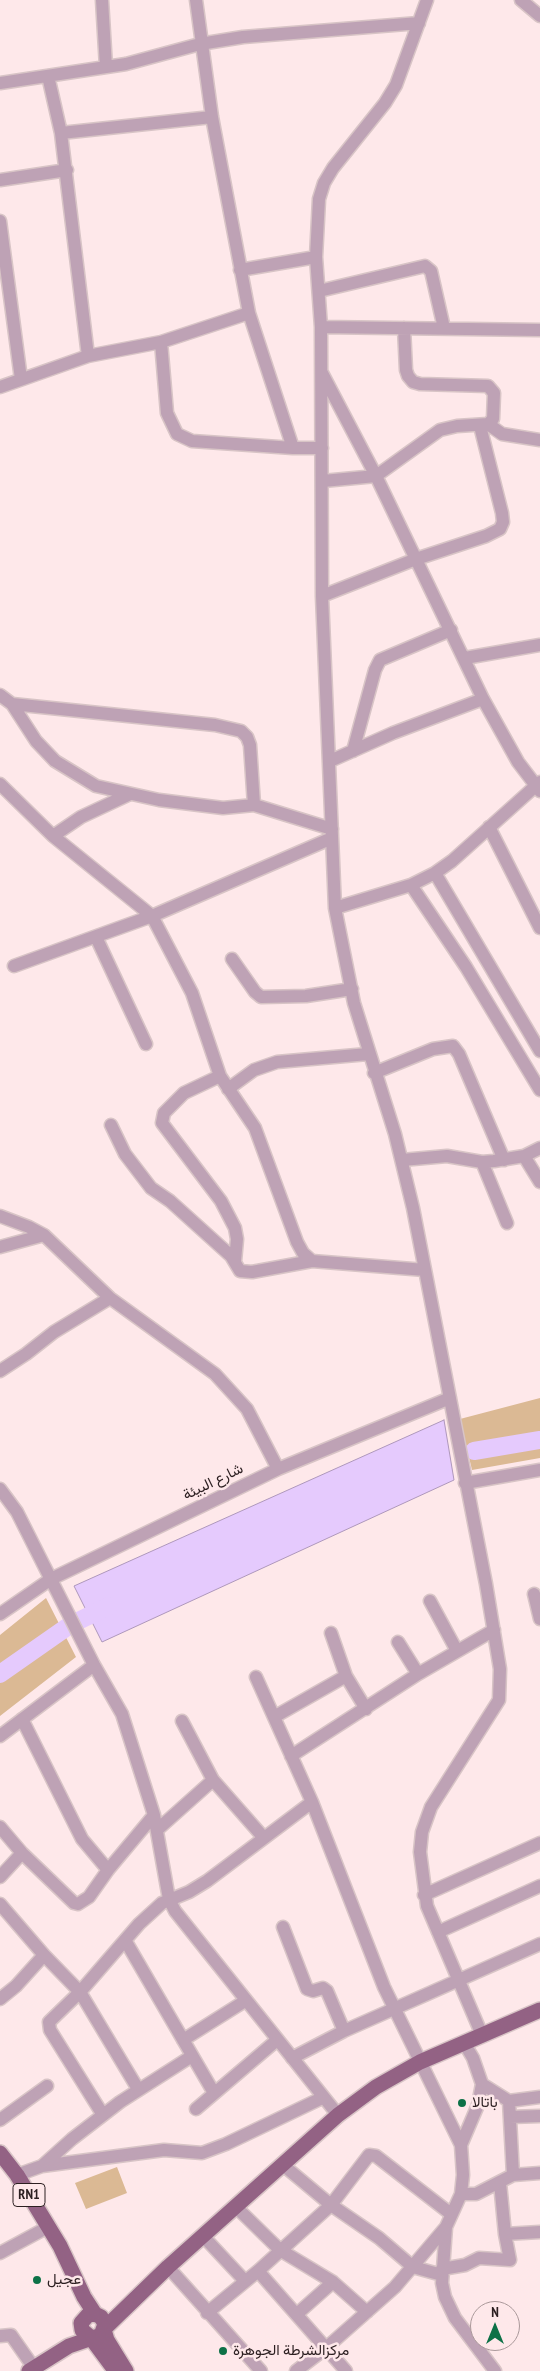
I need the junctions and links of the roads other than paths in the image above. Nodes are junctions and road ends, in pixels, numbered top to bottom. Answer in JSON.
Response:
{"nodes":[{"id":1,"x":102,"y":0,"type":"edge"},
{"id":2,"x":196,"y":0,"type":"edge"},
{"id":3,"x":428,"y":0,"type":"edge"},
{"id":4,"x":521,"y":0,"type":"edge"},
{"id":5,"x":540,"y":16,"type":"edge"},
{"id":6,"x":418,"y":23,"type":"junction"},
{"id":7,"x":200,"y":44,"type":"junction"},
{"id":8,"x":106,"y":67,"type":"junction"},
{"id":9,"x":48,"y":76,"type":"junction"},
{"id":10,"x":0,"y":83,"type":"edge"},
{"id":11,"x":212,"y":117,"type":"junction"},
{"id":12,"x":61,"y":133,"type":"junction"},
{"id":13,"x":66,"y":170,"type":"junction"},
{"id":14,"x":0,"y":180,"type":"edge"},
{"id":15,"x":0,"y":221,"type":"edge"},
{"id":16,"x":316,"y":257,"type":"junction"},
{"id":17,"x":240,"y":270,"type":"junction"},
{"id":18,"x":319,"y":291,"type":"junction"},
{"id":19,"x":249,"y":313,"type":"junction"},
{"id":20,"x":321,"y":326,"type":"junction"},
{"id":21,"x":404,"y":328,"type":"junction"},
{"id":22,"x":444,"y":328,"type":"junction"},
{"id":23,"x":540,"y":330,"type":"edge"},
{"id":24,"x":161,"y":342,"type":"junction"},
{"id":25,"x":88,"y":356,"type":"junction"},
{"id":26,"x":321,"y":371,"type":"junction"},
{"id":27,"x":21,"y":378,"type":"junction"},
{"id":28,"x":0,"y":386,"type":"edge"},
{"id":29,"x":484,"y":425,"type":"junction"},
{"id":30,"x":540,"y":440,"type":"edge"},
{"id":31,"x":293,"y":448,"type":"junction"},
{"id":32,"x":322,"y":448,"type":"junction"},
{"id":33,"x":376,"y":476,"type":"junction"},
{"id":34,"x":323,"y":481,"type":"junction"},
{"id":35,"x":416,"y":559,"type":"junction"},
{"id":36,"x":322,"y":596,"type":"junction"},
{"id":37,"x":451,"y":630,"type":"junction"},
{"id":38,"x":540,"y":645,"type":"edge"},
{"id":39,"x":465,"y":658,"type":"junction"},
{"id":40,"x":0,"y":695,"type":"edge"},
{"id":41,"x":483,"y":699,"type":"junction"},
{"id":42,"x":12,"y":704,"type":"junction"},
{"id":43,"x":353,"y":751,"type":"junction"},
{"id":44,"x":330,"y":761,"type":"junction"},
{"id":45,"x":0,"y":784,"type":"edge"},
{"id":46,"x":539,"y":786,"type":"edge"},
{"id":47,"x":130,"y":794,"type":"junction"},
{"id":48,"x":254,"y":805,"type":"junction"},
{"id":49,"x":489,"y":827,"type":"junction"},
{"id":50,"x":332,"y":834,"type":"junction"},
{"id":51,"x":53,"y":836,"type":"junction"},
{"id":52,"x":435,"y":873,"type":"junction"},
{"id":53,"x":412,"y":885,"type":"junction"},
{"id":54,"x":335,"y":908,"type":"junction"},
{"id":55,"x":152,"y":916,"type":"junction"},
{"id":56,"x":539,"y":923,"type":"edge"},
{"id":57,"x":96,"y":937,"type":"junction"},
{"id":58,"x":232,"y":960,"type":"dead end"},
{"id":59,"x":14,"y":966,"type":"dead end"},
{"id":60,"x":352,"y":989,"type":"junction"},
{"id":61,"x":146,"y":1044,"type":"dead end"},
{"id":62,"x":540,"y":1051,"type":"edge"},
{"id":63,"x":368,"y":1054,"type":"junction"},
{"id":64,"x":374,"y":1073,"type":"junction"},
{"id":65,"x":220,"y":1076,"type":"junction"},
{"id":66,"x":228,"y":1090,"type":"junction"},
{"id":67,"x":540,"y":1090,"type":"edge"},
{"id":68,"x":110,"y":1125,"type":"dead end"},
{"id":69,"x":540,"y":1148,"type":"edge"},
{"id":70,"x":524,"y":1156,"type":"junction"},
{"id":71,"x":402,"y":1160,"type":"junction"},
{"id":72,"x":504,"y":1160,"type":"junction"},
{"id":73,"x":482,"y":1162,"type":"junction"},
{"id":74,"x":540,"y":1182,"type":"edge"},
{"id":75,"x":0,"y":1216,"type":"edge"},
{"id":76,"x":507,"y":1223,"type":"dead end"},
{"id":77,"x":44,"y":1236,"type":"junction"},
{"id":78,"x":0,"y":1247,"type":"edge"},
{"id":79,"x":235,"y":1261,"type":"junction"},
{"id":80,"x":312,"y":1261,"type":"junction"},
{"id":81,"x":425,"y":1270,"type":"junction"},
{"id":82,"x":110,"y":1298,"type":"junction"},
{"id":83,"x":0,"y":1371,"type":"edge"},
{"id":84,"x":450,"y":1398,"type":"junction"},
{"id":85,"x":278,"y":1469,"type":"junction"},
{"id":86,"x":540,"y":1470,"type":"edge"},
{"id":87,"x":465,"y":1483,"type":"junction"},
{"id":88,"x":0,"y":1489,"type":"edge"},
{"id":89,"x":52,"y":1579,"type":"junction"},
{"id":90,"x":534,"y":1594,"type":"dead end"},
{"id":91,"x":430,"y":1601,"type":"dead end"},
{"id":92,"x":0,"y":1614,"type":"edge"},
{"id":93,"x":540,"y":1619,"type":"edge"},
{"id":94,"x":494,"y":1630,"type":"junction"},
{"id":95,"x":331,"y":1633,"type":"dead end"},
{"id":96,"x":398,"y":1642,"type":"dead end"},
{"id":97,"x":457,"y":1651,"type":"junction"},
{"id":98,"x":94,"y":1665,"type":"junction"},
{"id":99,"x":418,"y":1674,"type":"junction"},
{"id":100,"x":346,"y":1676,"type":"junction"},
{"id":101,"x":256,"y":1677,"type":"dead end"},
{"id":102,"x":366,"y":1710,"type":"junction"},
{"id":103,"x":274,"y":1717,"type":"junction"},
{"id":104,"x":22,"y":1718,"type":"junction"},
{"id":105,"x":182,"y":1721,"type":"dead end"},
{"id":106,"x":0,"y":1736,"type":"edge"},
{"id":107,"x":292,"y":1756,"type":"junction"},
{"id":108,"x":213,"y":1780,"type":"junction"},
{"id":109,"x":312,"y":1802,"type":"junction"},
{"id":110,"x":154,"y":1815,"type":"junction"},
{"id":111,"x":0,"y":1827,"type":"edge"},
{"id":112,"x":157,"y":1830,"type":"junction"},
{"id":113,"x":264,"y":1838,"type":"junction"},
{"id":114,"x":540,"y":1843,"type":"edge"},
{"id":115,"x":22,"y":1853,"type":"junction"},
{"id":116,"x":108,"y":1870,"type":"junction"},
{"id":117,"x":0,"y":1876,"type":"edge"},
{"id":118,"x":540,"y":1886,"type":"edge"},
{"id":119,"x":424,"y":1895,"type":"junction"},
{"id":120,"x":169,"y":1899,"type":"junction"},
{"id":121,"x":0,"y":1904,"type":"edge"},
{"id":122,"x":283,"y":1927,"type":"dead end"},
{"id":123,"x":438,"y":1932,"type":"junction"},
{"id":124,"x":125,"y":1940,"type":"junction"},
{"id":125,"x":540,"y":1944,"type":"edge"},
{"id":126,"x":44,"y":1955,"type":"junction"},
{"id":127,"x":459,"y":1981,"type":"junction"},
{"id":128,"x":80,"y":1992,"type":"junction"},
{"id":129,"x":0,"y":1999,"type":"edge"},
{"id":130,"x":245,"y":2001,"type":"junction"},
{"id":131,"x":394,"y":2008,"type":"junction"},
{"id":132,"x":540,"y":2010,"type":"edge"},
{"id":133,"x":344,"y":2031,"type":"junction"},
{"id":134,"x":482,"y":2034,"type":"junction"},
{"id":135,"x":183,"y":2040,"type":"junction"},
{"id":136,"x":278,"y":2040,"type":"junction"},
{"id":137,"x":464,"y":2043,"type":"junction"},
{"id":138,"x":192,"y":2056,"type":"junction"},
{"id":139,"x":292,"y":2058,"type":"junction"},
{"id":140,"x":420,"y":2062,"type":"junction"},
{"id":141,"x":482,"y":2084,"type":"junction"},
{"id":142,"x":47,"y":2086,"type":"dead end"},
{"id":143,"x":138,"y":2089,"type":"junction"},
{"id":144,"x":214,"y":2094,"type":"junction"},
{"id":145,"x":540,"y":2097,"type":"edge"},
{"id":146,"x":322,"y":2098,"type":"junction"},
{"id":147,"x":509,"y":2101,"type":"junction"},
{"id":148,"x":196,"y":2109,"type":"dead end"},
{"id":149,"x":102,"y":2115,"type":"junction"},
{"id":150,"x":338,"y":2115,"type":"junction"},
{"id":151,"x":540,"y":2116,"type":"edge"},
{"id":152,"x":510,"y":2117,"type":"junction"},
{"id":153,"x":0,"y":2120,"type":"edge"},
{"id":154,"x":461,"y":2145,"type":"junction"},
{"id":155,"x":6,"y":2165,"type":"edge"},
{"id":156,"x":42,"y":2166,"type":"junction"},
{"id":157,"x":283,"y":2166,"type":"junction"},
{"id":158,"x":540,"y":2173,"type":"edge"},
{"id":159,"x":513,"y":2175,"type":"junction"},
{"id":160,"x":500,"y":2183,"type":"junction"},
{"id":161,"x":461,"y":2194,"type":"junction"},
{"id":162,"x":331,"y":2205,"type":"junction"},
{"id":163,"x":236,"y":2207,"type":"junction"},
{"id":164,"x":451,"y":2214,"type":"junction"},
{"id":165,"x":446,"y":2228,"type":"junction"},
{"id":166,"x":51,"y":2232,"type":"junction"},
{"id":167,"x":540,"y":2232,"type":"edge"},
{"id":168,"x":505,"y":2234,"type":"junction"},
{"id":169,"x":204,"y":2236,"type":"junction"},
{"id":170,"x":280,"y":2250,"type":"junction"},
{"id":171,"x":0,"y":2253,"type":"edge"},
{"id":172,"x":168,"y":2268,"type":"junction"},
{"id":173,"x":413,"y":2268,"type":"junction"},
{"id":174,"x":258,"y":2271,"type":"junction"},
{"id":175,"x":442,"y":2272,"type":"junction"},
{"id":176,"x":245,"y":2281,"type":"junction"},
{"id":177,"x":332,"y":2282,"type":"junction"},
{"id":178,"x":367,"y":2312,"type":"junction"},
{"id":179,"x":207,"y":2313,"type":"junction"},
{"id":180,"x":297,"y":2314,"type":"junction"},
{"id":181,"x":93,"y":2326,"type":"junction"},
{"id":182,"x":0,"y":2336,"type":"edge"},
{"id":183,"x":326,"y":2348,"type":"junction"},
{"id":184,"x":32,"y":2369,"type":"edge"},
{"id":185,"x":116,"y":2371,"type":"edge"},
{"id":186,"x":126,"y":2371,"type":"edge"},
{"id":187,"x":261,"y":2371,"type":"edge"},
{"id":188,"x":296,"y":2371,"type":"edge"},
{"id":189,"x":346,"y":2371,"type":"edge"},
{"id":190,"x":495,"y":2371,"type":"edge"}],
"edges":[{"from":1,"to":8,"type":"street"},
{"from":2,"to":7,"type":"street"},
{"from":3,"to":6,"type":"street"},
{"from":4,"to":5,"type":"street"},
{"from":6,"to":7,"type":"street"},
{"from":6,"to":16,"type":"street"},
{"from":7,"to":8,"type":"street"},
{"from":7,"to":11,"type":"street"},
{"from":8,"to":9,"type":"street"},
{"from":9,"to":10,"type":"street"},
{"from":9,"to":12,"type":"street"},
{"from":11,"to":12,"type":"street"},
{"from":11,"to":17,"type":"street"},
{"from":12,"to":13,"type":"street"},
{"from":13,"to":14,"type":"street"},
{"from":13,"to":25,"type":"street"},
{"from":15,"to":27,"type":"street"},
{"from":16,"to":17,"type":"street"},
{"from":16,"to":18,"type":"street"},
{"from":17,"to":19,"type":"street"},
{"from":18,"to":20,"type":"street"},
{"from":18,"to":22,"type":"street"},
{"from":19,"to":24,"type":"street"},
{"from":19,"to":31,"type":"street"},
{"from":20,"to":21,"type":"street"},
{"from":20,"to":26,"type":"street"},
{"from":21,"to":22,"type":"street"},
{"from":21,"to":29,"type":"street"},
{"from":22,"to":23,"type":"street"},
{"from":24,"to":25,"type":"street"},
{"from":24,"to":31,"type":"street"},
{"from":25,"to":27,"type":"street"},
{"from":26,"to":32,"type":"street"},
{"from":26,"to":33,"type":"street"},
{"from":27,"to":28,"type":"street"},
{"from":29,"to":30,"type":"street"},
{"from":29,"to":33,"type":"street"},
{"from":29,"to":35,"type":"street"},
{"from":31,"to":32,"type":"street"},
{"from":32,"to":34,"type":"street"},
{"from":33,"to":34,"type":"street"},
{"from":33,"to":35,"type":"street"},
{"from":34,"to":36,"type":"street"},
{"from":35,"to":36,"type":"street"},
{"from":35,"to":37,"type":"street"},
{"from":36,"to":44,"type":"street"},
{"from":37,"to":39,"type":"street"},
{"from":37,"to":43,"type":"street"},
{"from":38,"to":39,"type":"street"},
{"from":39,"to":41,"type":"street"},
{"from":40,"to":42,"type":"street"},
{"from":41,"to":43,"type":"street"},
{"from":41,"to":46,"type":"street"},
{"from":42,"to":47,"type":"street"},
{"from":42,"to":48,"type":"street"},
{"from":43,"to":44,"type":"street"},
{"from":44,"to":50,"type":"street"},
{"from":45,"to":51,"type":"street"},
{"from":46,"to":49,"type":"street"},
{"from":47,"to":48,"type":"street"},
{"from":47,"to":51,"type":"street"},
{"from":48,"to":50,"type":"street"},
{"from":49,"to":52,"type":"street"},
{"from":49,"to":56,"type":"street"},
{"from":50,"to":54,"type":"street"},
{"from":50,"to":55,"type":"street"},
{"from":51,"to":55,"type":"street"},
{"from":52,"to":53,"type":"street"},
{"from":52,"to":62,"type":"street"},
{"from":53,"to":54,"type":"street"},
{"from":53,"to":67,"type":"street"},
{"from":54,"to":60,"type":"street"},
{"from":55,"to":57,"type":"street"},
{"from":55,"to":65,"type":"street"},
{"from":57,"to":59,"type":"street"},
{"from":57,"to":61,"type":"street"},
{"from":58,"to":60,"type":"street"},
{"from":60,"to":63,"type":"street"},
{"from":63,"to":64,"type":"street"},
{"from":63,"to":66,"type":"street"},
{"from":64,"to":71,"type":"street"},
{"from":64,"to":72,"type":"street"},
{"from":65,"to":66,"type":"street"},
{"from":65,"to":79,"type":"street"},
{"from":66,"to":80,"type":"street"},
{"from":68,"to":79,"type":"street"},
{"from":69,"to":70,"type":"street"},
{"from":70,"to":72,"type":"street"},
{"from":70,"to":74,"type":"street"},
{"from":71,"to":73,"type":"street"},
{"from":71,"to":81,"type":"street"},
{"from":72,"to":73,"type":"street"},
{"from":73,"to":76,"type":"street"},
{"from":75,"to":77,"type":"street"},
{"from":77,"to":78,"type":"street"},
{"from":77,"to":82,"type":"street"},
{"from":79,"to":80,"type":"street"},
{"from":80,"to":81,"type":"street"},
{"from":81,"to":84,"type":"street"},
{"from":82,"to":83,"type":"street"},
{"from":82,"to":85,"type":"street"},
{"from":84,"to":85,"type":"street","name":"شارع البيئة"},
{"from":84,"to":87,"type":"street"},
{"from":85,"to":89,"type":"street","name":"شارع البيئة"},
{"from":86,"to":87,"type":"street"},
{"from":87,"to":94,"type":"street"},
{"from":88,"to":89,"type":"street"},
{"from":89,"to":92,"type":"street","name":"شارع البيئة"},
{"from":89,"to":98,"type":"street"},
{"from":90,"to":93,"type":"street"},
{"from":91,"to":97,"type":"street"},
{"from":94,"to":97,"type":"street"},
{"from":94,"to":119,"type":"street"},
{"from":95,"to":100,"type":"street"},
{"from":96,"to":99,"type":"street"},
{"from":97,"to":99,"type":"street"},
{"from":98,"to":104,"type":"street"},
{"from":98,"to":110,"type":"street"},
{"from":99,"to":102,"type":"street"},
{"from":100,"to":102,"type":"street"},
{"from":100,"to":103,"type":"street"},
{"from":101,"to":103,"type":"street"},
{"from":102,"to":107,"type":"street"},
{"from":103,"to":107,"type":"street"},
{"from":104,"to":106,"type":"street"},
{"from":104,"to":116,"type":"street"},
{"from":105,"to":108,"type":"street"},
{"from":107,"to":109,"type":"street"},
{"from":108,"to":112,"type":"street"},
{"from":108,"to":113,"type":"street"},
{"from":109,"to":113,"type":"street"},
{"from":109,"to":131,"type":"street"},
{"from":110,"to":112,"type":"street"},
{"from":110,"to":116,"type":"street"},
{"from":111,"to":115,"type":"street"},
{"from":112,"to":120,"type":"street"},
{"from":113,"to":120,"type":"street"},
{"from":114,"to":119,"type":"street"},
{"from":115,"to":116,"type":"street"},
{"from":115,"to":117,"type":"street"},
{"from":118,"to":123,"type":"street"},
{"from":119,"to":123,"type":"street"},
{"from":120,"to":124,"type":"street"},
{"from":120,"to":130,"type":"street"},
{"from":121,"to":126,"type":"street"},
{"from":122,"to":133,"type":"street"},
{"from":123,"to":127,"type":"street"},
{"from":124,"to":128,"type":"street"},
{"from":124,"to":135,"type":"street"},
{"from":125,"to":127,"type":"street"},
{"from":126,"to":128,"type":"street"},
{"from":126,"to":129,"type":"street"},
{"from":127,"to":131,"type":"street"},
{"from":127,"to":134,"type":"street"},
{"from":128,"to":143,"type":"street"},
{"from":128,"to":149,"type":"street"},
{"from":130,"to":135,"type":"street"},
{"from":130,"to":136,"type":"street"},
{"from":131,"to":133,"type":"street"},
{"from":131,"to":140,"type":"street"},
{"from":132,"to":134,"type":"main road"},
{"from":133,"to":139,"type":"street"},
{"from":134,"to":137,"type":"main road"},
{"from":135,"to":138,"type":"street"},
{"from":136,"to":139,"type":"street"},
{"from":136,"to":144,"type":"street"},
{"from":137,"to":140,"type":"main road"},
{"from":137,"to":141,"type":"street"},
{"from":138,"to":143,"type":"street"},
{"from":138,"to":144,"type":"street"},
{"from":139,"to":146,"type":"street"},
{"from":140,"to":150,"type":"main road"},
{"from":140,"to":154,"type":"street"},
{"from":141,"to":147,"type":"street"},
{"from":141,"to":154,"type":"street"},
{"from":142,"to":153,"type":"street"},
{"from":143,"to":149,"type":"street"},
{"from":144,"to":148,"type":"street"},
{"from":145,"to":147,"type":"street"},
{"from":146,"to":150,"type":"street"},
{"from":146,"to":156,"type":"street"},
{"from":147,"to":152,"type":"street"},
{"from":149,"to":156,"type":"street"},
{"from":150,"to":157,"type":"main road"},
{"from":151,"to":152,"type":"street"},
{"from":152,"to":159,"type":"street"},
{"from":154,"to":161,"type":"street"},
{"from":155,"to":156,"type":"street"},
{"from":155,"to":166,"type":"main road","number":"RN1"},
{"from":157,"to":162,"type":"street"},
{"from":157,"to":163,"type":"main road"},
{"from":158,"to":159,"type":"street"},
{"from":159,"to":160,"type":"street"},
{"from":160,"to":161,"type":"street"},
{"from":160,"to":168,"type":"street"},
{"from":161,"to":164,"type":"street"},
{"from":162,"to":164,"type":"street"},
{"from":162,"to":170,"type":"street"},
{"from":162,"to":173,"type":"street"},
{"from":163,"to":169,"type":"main road"},
{"from":163,"to":170,"type":"street"},
{"from":164,"to":165,"type":"street"},
{"from":165,"to":173,"type":"street"},
{"from":165,"to":175,"type":"street"},
{"from":166,"to":171,"type":"street"},
{"from":166,"to":181,"type":"main road","number":"RN1"},
{"from":167,"to":168,"type":"street"},
{"from":168,"to":175,"type":"street"},
{"from":169,"to":172,"type":"main road"},
{"from":169,"to":176,"type":"street"},
{"from":170,"to":174,"type":"street"},
{"from":170,"to":177,"type":"street"},
{"from":172,"to":179,"type":"street"},
{"from":172,"to":181,"type":"main road"},
{"from":173,"to":175,"type":"street"},
{"from":173,"to":178,"type":"street"},
{"from":174,"to":176,"type":"street"},
{"from":174,"to":180,"type":"street"},
{"from":175,"to":190,"type":"street"},
{"from":176,"to":179,"type":"street"},
{"from":177,"to":178,"type":"street"},
{"from":177,"to":180,"type":"street"},
{"from":178,"to":183,"type":"street"},
{"from":179,"to":187,"type":"street"},
{"from":180,"to":183,"type":"street"},
{"from":181,"to":184,"type":"main road"},
{"from":181,"to":185,"type":"main road","number":"RN1"},
{"from":181,"to":186,"type":"main road","number":"RN1"},
{"from":182,"to":184,"type":"street"},
{"from":183,"to":188,"type":"street"},
{"from":183,"to":189,"type":"street"}]}
